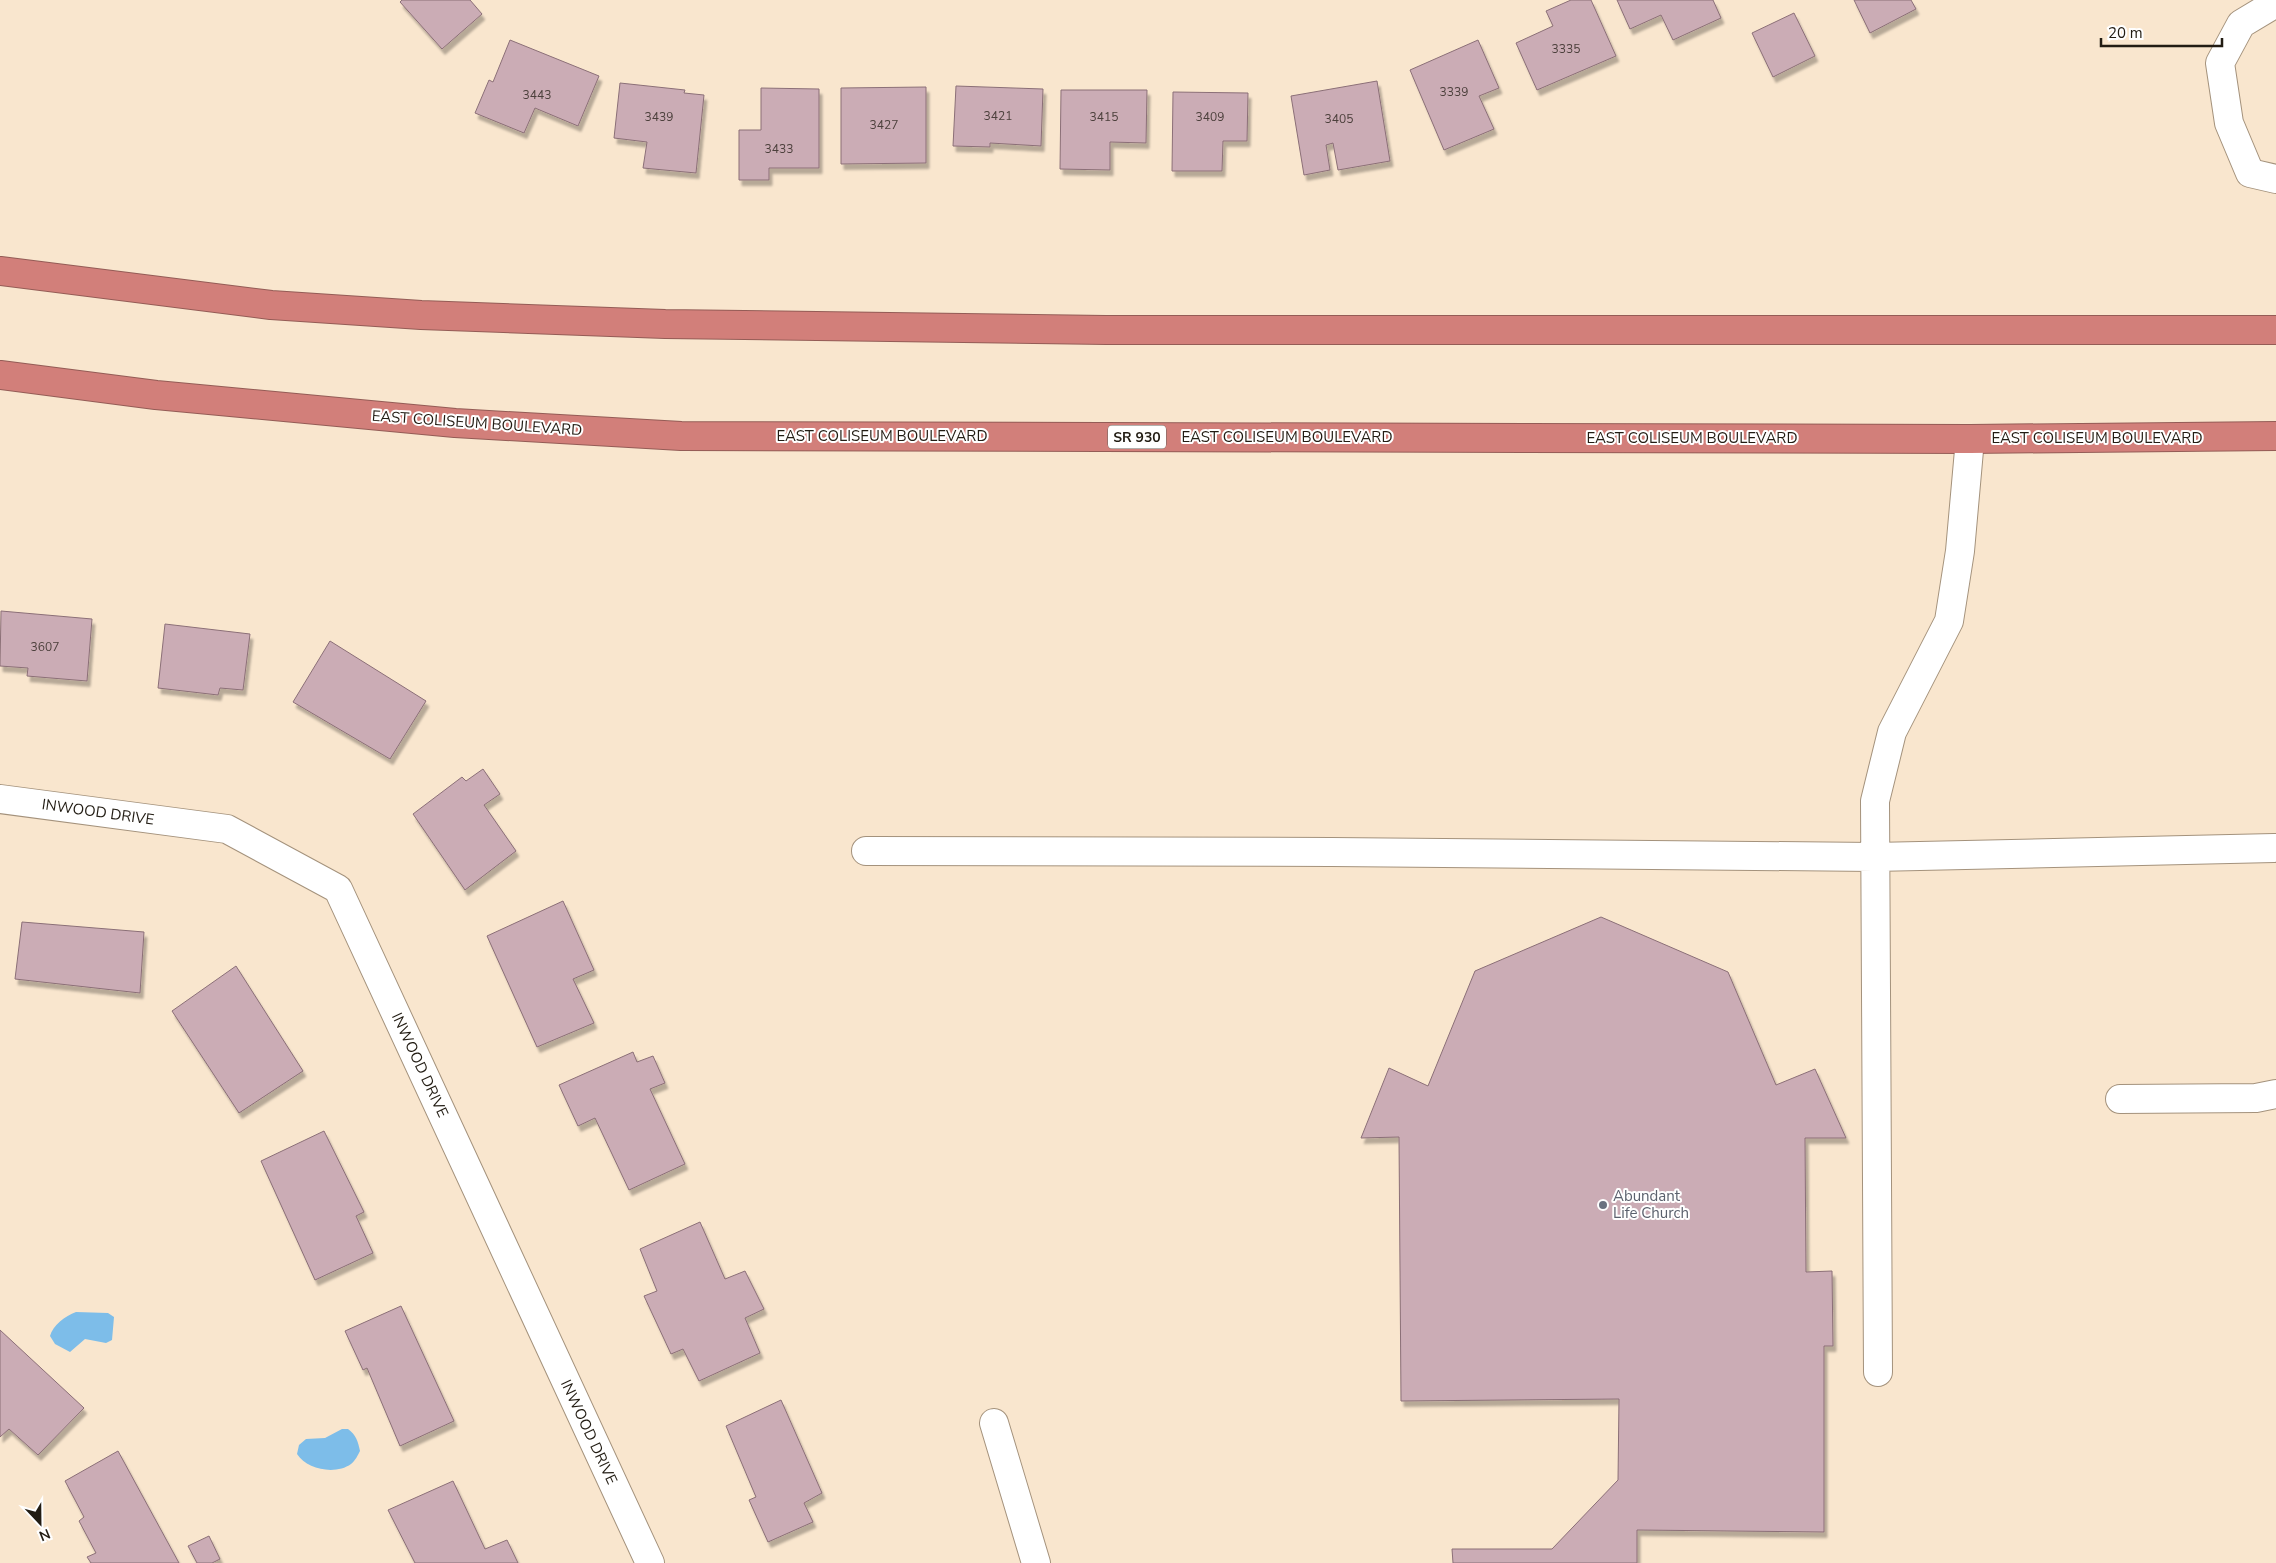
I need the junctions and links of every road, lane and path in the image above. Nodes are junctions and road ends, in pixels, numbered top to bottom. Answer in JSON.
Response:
{"nodes":[{"id":1,"x":2276,"y":3,"type":"edge"},
{"id":2,"x":2276,"y":179,"type":"edge"},
{"id":3,"x":0,"y":271,"type":"edge"},
{"id":4,"x":2276,"y":330,"type":"edge"},
{"id":5,"x":0,"y":375,"type":"edge"},
{"id":6,"x":2276,"y":436,"type":"edge"},
{"id":7,"x":1970,"y":438,"type":"junction"},
{"id":8,"x":0,"y":799,"type":"edge"},
{"id":9,"x":2274,"y":848,"type":"dead end"},
{"id":10,"x":866,"y":851,"type":"dead end"},
{"id":11,"x":1874,"y":857,"type":"junction"},
{"id":12,"x":2276,"y":1094,"type":"edge"},
{"id":13,"x":2120,"y":1099,"type":"dead end"},
{"id":14,"x":1878,"y":1372,"type":"dead end"},
{"id":15,"x":994,"y":1423,"type":"dead end"},
{"id":16,"x":650,"y":1563,"type":"edge"},
{"id":17,"x":1036,"y":1563,"type":"edge"}],
"edges":[{"from":1,"to":2,"type":"street"},
{"from":3,"to":4,"type":"highway"},
{"from":5,"to":7,"type":"highway","name":"EAST COLISEUM BOULEVARD","number":"SR 930"},
{"from":6,"to":7,"type":"highway","name":"EAST COLISEUM BOULEVARD","number":"SR 930"},
{"from":7,"to":11,"type":"street"},
{"from":8,"to":16,"type":"street","name":"INWOOD DRIVE"},
{"from":9,"to":11,"type":"street"},
{"from":10,"to":11,"type":"street"},
{"from":11,"to":14,"type":"street"},
{"from":12,"to":13,"type":"street"},
{"from":15,"to":17,"type":"street"}]}
